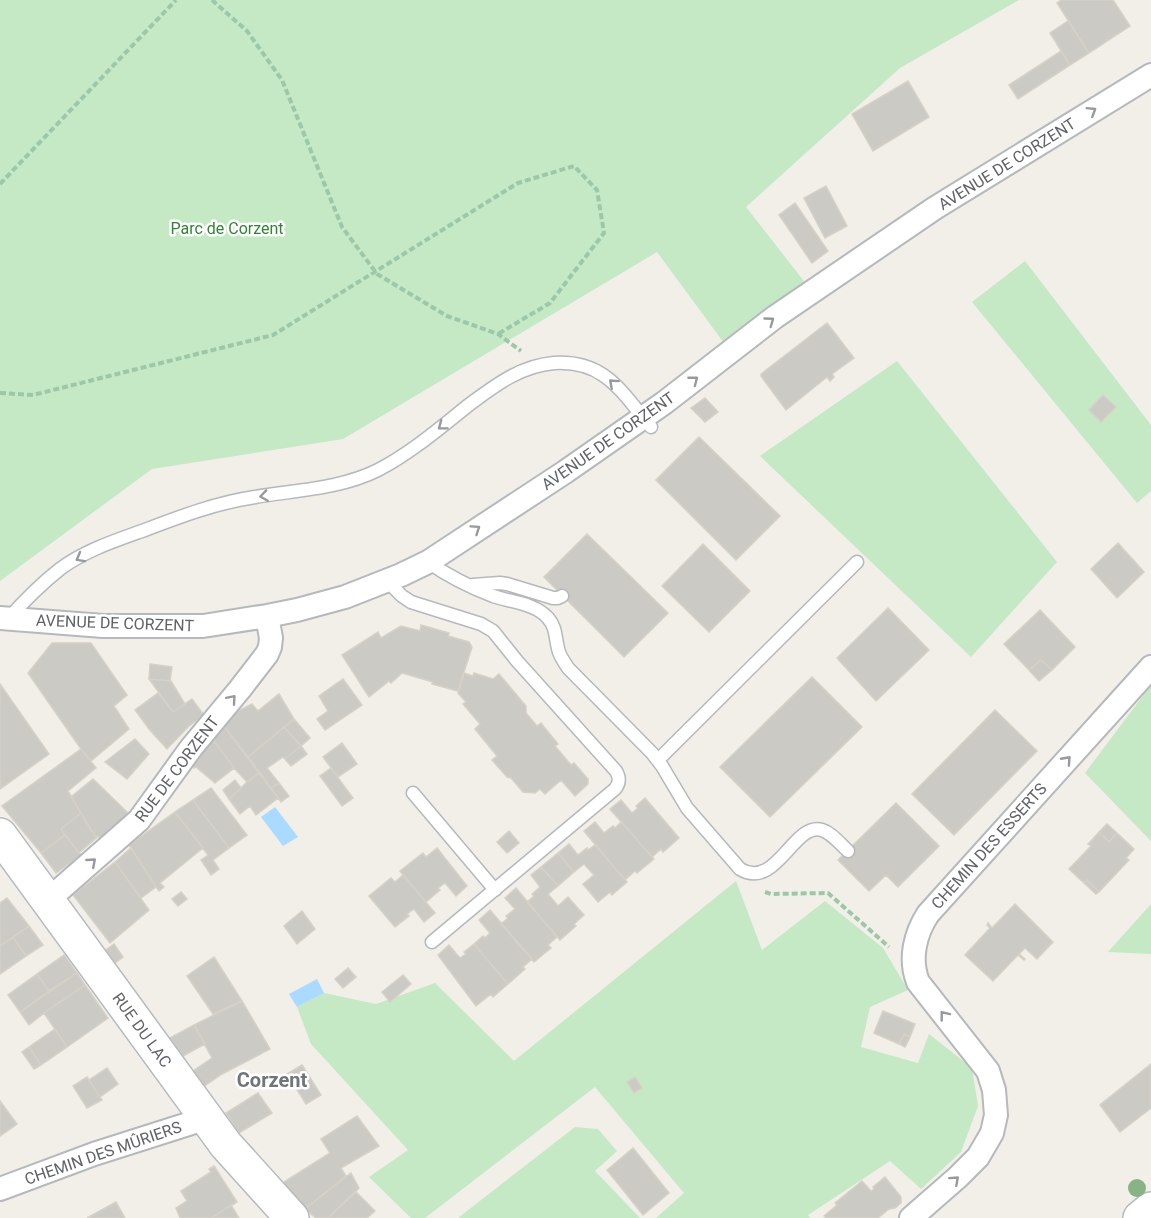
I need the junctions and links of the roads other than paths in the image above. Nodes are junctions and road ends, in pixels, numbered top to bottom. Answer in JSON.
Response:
{"nodes":[{"id":1,"x":1151,"y":75,"type":"edge"},
{"id":2,"x":647,"y":422,"type":"junction"},
{"id":3,"x":428,"y":562,"type":"junction"},
{"id":4,"x":858,"y":562,"type":"dead end"},
{"id":5,"x":387,"y":581,"type":"junction"},
{"id":6,"x":468,"y":585,"type":"junction"},
{"id":7,"x":562,"y":596,"type":"dead end"},
{"id":8,"x":267,"y":616,"type":"junction"},
{"id":9,"x":4,"y":618,"type":"edge"},
{"id":10,"x":1151,"y":667,"type":"edge"},
{"id":11,"x":658,"y":760,"type":"junction"},
{"id":12,"x":413,"y":793,"type":"dead end"},
{"id":13,"x":0,"y":835,"type":"edge"},
{"id":14,"x":848,"y":851,"type":"dead end"},
{"id":15,"x":495,"y":890,"type":"junction"},
{"id":16,"x":48,"y":900,"type":"junction"},
{"id":17,"x":432,"y":942,"type":"dead end"},
{"id":18,"x":207,"y":1118,"type":"junction"},
{"id":19,"x":0,"y":1189,"type":"edge"},
{"id":20,"x":1151,"y":1209,"type":"edge"},
{"id":21,"x":292,"y":1218,"type":"edge"},
{"id":22,"x":910,"y":1218,"type":"edge"},
{"id":23,"x":1140,"y":1218,"type":"edge"}],
"edges":[{"from":2,"to":1,"type":"street","name":"AVENUE DE CORZENT","one_way":true},
{"from":3,"to":2,"type":"street","name":"AVENUE DE CORZENT","one_way":true},
{"from":2,"to":9,"type":"lane","one_way":true},
{"from":3,"to":5,"type":"street","name":"AVENUE DE CORZENT"},
{"from":3,"to":6,"type":"lane"},
{"from":4,"to":11,"type":"lane"},
{"from":5,"to":8,"type":"street","name":"AVENUE DE CORZENT"},
{"from":5,"to":15,"type":"lane"},
{"from":6,"to":7,"type":"lane"},
{"from":6,"to":11,"type":"lane"},
{"from":8,"to":9,"type":"street","name":"AVENUE DE CORZENT"},
{"from":16,"to":8,"type":"street","name":"RUE DE CORZENT","one_way":true},
{"from":22,"to":10,"type":"street","name":"CHEMIN DES ESSERTS","one_way":true},
{"from":11,"to":14,"type":"lane"},
{"from":12,"to":15,"type":"lane"},
{"from":13,"to":16,"type":"street","name":"RUE DU LAC"},
{"from":15,"to":17,"type":"lane"},
{"from":16,"to":18,"type":"street","name":"RUE DU LAC"},
{"from":18,"to":19,"type":"street","name":"CHEMIN DES MÛRIERS"},
{"from":18,"to":21,"type":"street","name":"RUE DU LAC"},
{"from":20,"to":23,"type":"street"}]}
